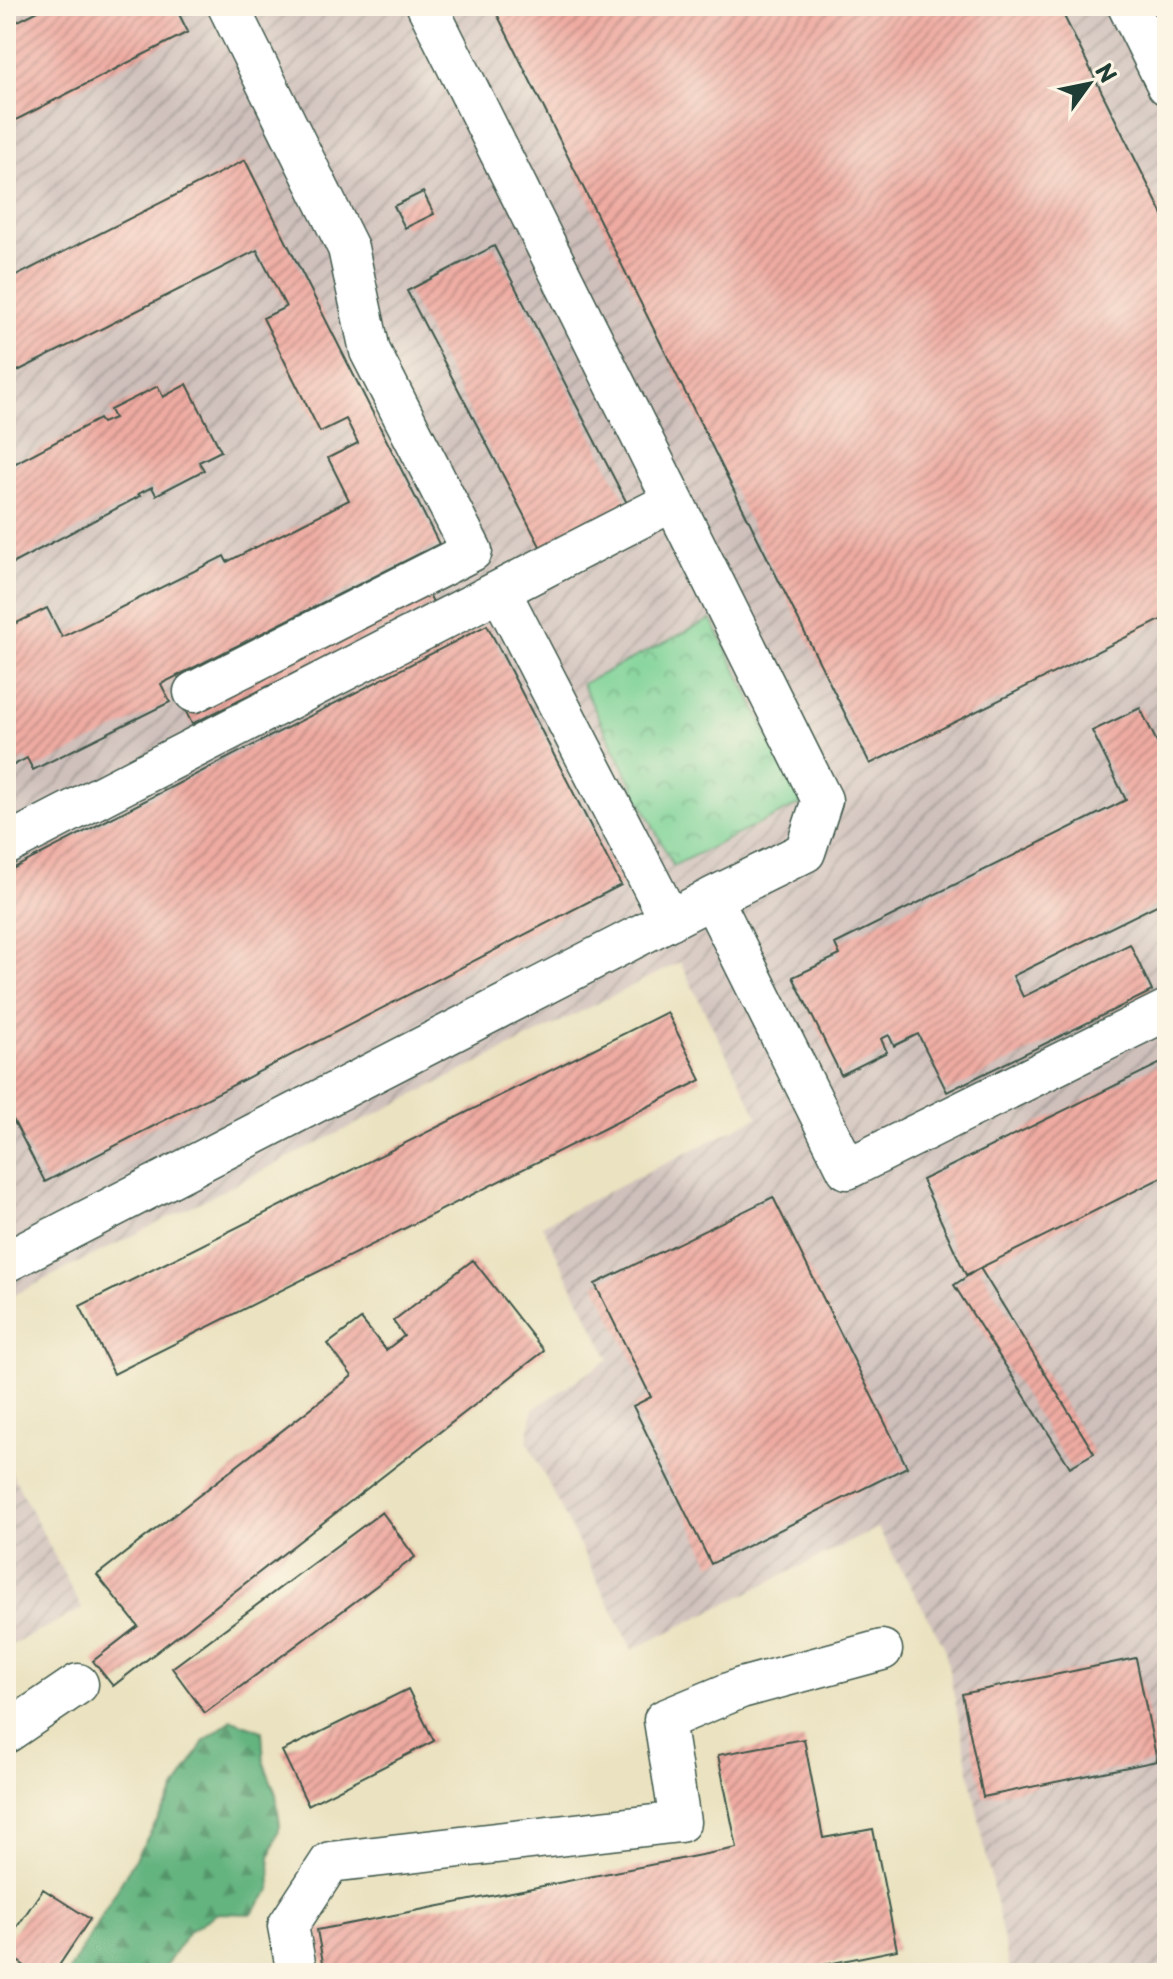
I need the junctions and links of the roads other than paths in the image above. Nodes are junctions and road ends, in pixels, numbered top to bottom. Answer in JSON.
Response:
{"nodes":[{"id":1,"x":228,"y":6,"type":"edge"},
{"id":2,"x":427,"y":6,"type":"edge"},
{"id":3,"x":1128,"y":6,"type":"edge"},
{"id":4,"x":1167,"y":85,"type":"edge"},
{"id":5,"x":673,"y":501,"type":"junction"},
{"id":6,"x":500,"y":591,"type":"junction"},
{"id":7,"x":194,"y":692,"type":"dead end"},
{"id":8,"x":6,"y":845,"type":"edge"},
{"id":9,"x":712,"y":898,"type":"junction"},
{"id":10,"x":670,"y":920,"type":"junction"},
{"id":11,"x":1167,"y":1010,"type":"edge"},
{"id":12,"x":6,"y":1262,"type":"edge"},
{"id":13,"x":882,"y":1650,"type":"dead end"},
{"id":14,"x":78,"y":1684,"type":"dead end"},
{"id":15,"x":6,"y":1733,"type":"edge"},
{"id":16,"x":297,"y":1973,"type":"edge"}],
"edges":[{"from":1,"to":7,"type":"lane"},
{"from":2,"to":5,"type":"lane"},
{"from":3,"to":4,"type":"lane"},
{"from":5,"to":6,"type":"lane"},
{"from":5,"to":9,"type":"lane"},
{"from":6,"to":8,"type":"lane"},
{"from":6,"to":10,"type":"lane"},
{"from":9,"to":10,"type":"lane"},
{"from":9,"to":11,"type":"lane"},
{"from":10,"to":12,"type":"lane"},
{"from":13,"to":16,"type":"lane"},
{"from":14,"to":15,"type":"lane"}]}
